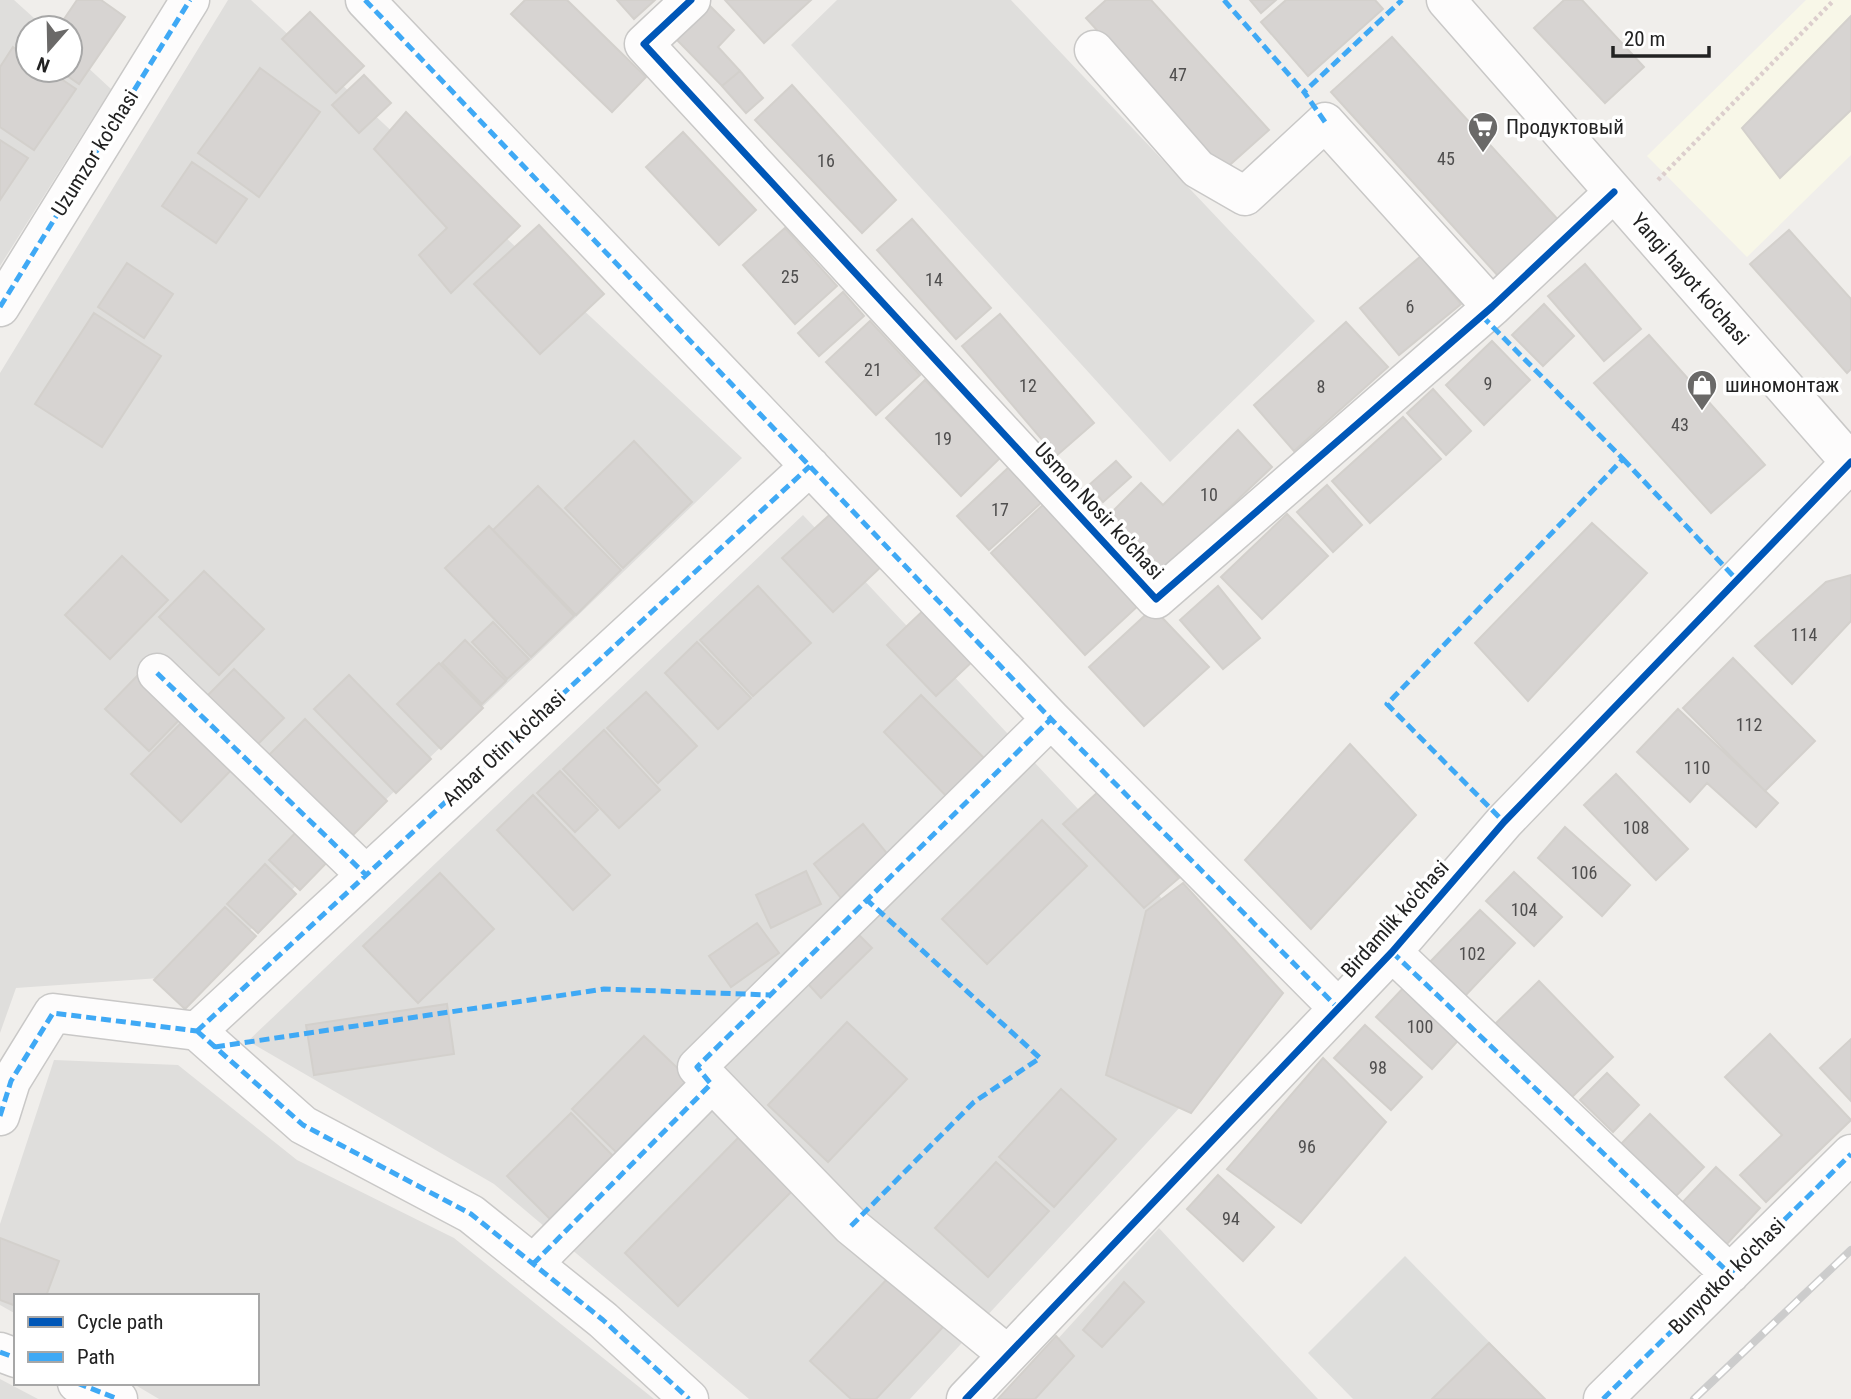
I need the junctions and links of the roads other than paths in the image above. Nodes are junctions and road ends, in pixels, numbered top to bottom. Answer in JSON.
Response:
{"nodes":[{"id":1,"x":190,"y":0,"type":"edge"},
{"id":2,"x":365,"y":0,"type":"edge"},
{"id":3,"x":691,"y":0,"type":"edge"},
{"id":4,"x":1446,"y":0,"type":"edge"},
{"id":5,"x":1094,"y":50,"type":"dead end"},
{"id":6,"x":1614,"y":192,"type":"junction"},
{"id":7,"x":0,"y":307,"type":"edge"},
{"id":8,"x":1492,"y":307,"type":"junction"},
{"id":9,"x":1851,"y":463,"type":"edge"},
{"id":10,"x":810,"y":466,"type":"junction"},
{"id":11,"x":157,"y":673,"type":"dead end"},
{"id":12,"x":1051,"y":719,"type":"junction"},
{"id":13,"x":366,"y":875,"type":"junction"},
{"id":14,"x":1392,"y":951,"type":"junction"},
{"id":15,"x":1338,"y":1009,"type":"junction"},
{"id":16,"x":197,"y":1031,"type":"junction"},
{"id":17,"x":711,"y":1084,"type":"junction"},
{"id":18,"x":0,"y":1116,"type":"edge"},
{"id":19,"x":1851,"y":1154,"type":"edge"},
{"id":20,"x":533,"y":1264,"type":"junction"},
{"id":21,"x":1730,"y":1274,"type":"junction"},
{"id":22,"x":1008,"y":1355,"type":"junction"},
{"id":23,"x":82,"y":1385,"type":"edge"},
{"id":24,"x":117,"y":1399,"type":"edge"},
{"id":25,"x":689,"y":1399,"type":"edge"},
{"id":26,"x":966,"y":1399,"type":"edge"},
{"id":27,"x":1602,"y":1399,"type":"edge"}],
"edges":[{"from":1,"to":7,"type":"street","name":"Uzumzor ko'chasi"},
{"from":2,"to":10,"type":"street"},
{"from":3,"to":8,"type":"street","name":"Usmon Nosir ko'chasi"},
{"from":4,"to":6,"type":"street","name":"Yangi hayot ko'chasi"},
{"from":5,"to":8,"type":"street"},
{"from":6,"to":8,"type":"street","name":"Usmon Nosir ko'chasi"},
{"from":6,"to":9,"type":"street","name":"Yangi hayot ko'chasi"},
{"from":9,"to":14,"type":"street","name":"Birdamlik ko'chasi"},
{"from":10,"to":12,"type":"street"},
{"from":10,"to":13,"type":"street","name":"Anbar Otin ko'chasi"},
{"from":11,"to":13,"type":"street"},
{"from":12,"to":15,"type":"street"},
{"from":12,"to":17,"type":"street"},
{"from":13,"to":16,"type":"street","name":"Anbar Otin ko'chasi"},
{"from":14,"to":15,"type":"street","name":"Birdamlik ko'chasi"},
{"from":14,"to":21,"type":"street"},
{"from":15,"to":22,"type":"street","name":"Birdamlik ko'chasi"},
{"from":16,"to":18,"type":"street"},
{"from":16,"to":20,"type":"street"},
{"from":17,"to":20,"type":"street"},
{"from":17,"to":22,"type":"street"},
{"from":19,"to":21,"type":"street","name":"Bunyotkor ko'chasi"},
{"from":20,"to":25,"type":"street"},
{"from":21,"to":27,"type":"street","name":"Bunyotkor ko'chasi"},
{"from":22,"to":26,"type":"street","name":"Birdamlik ko'chasi"},
{"from":23,"to":24,"type":"street"}]}
